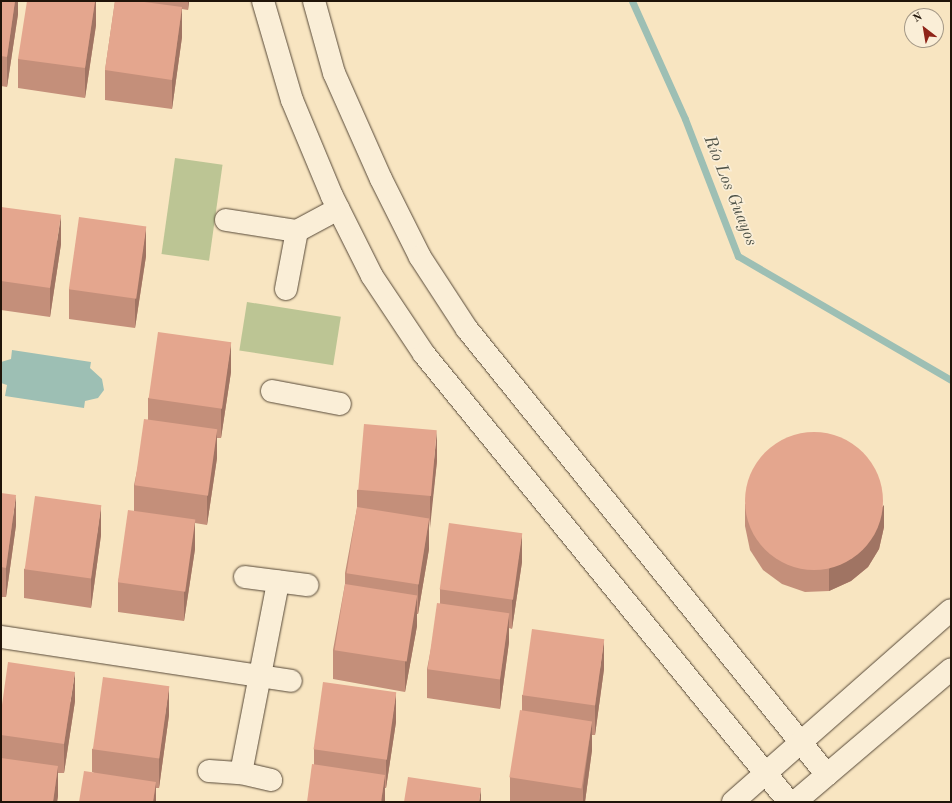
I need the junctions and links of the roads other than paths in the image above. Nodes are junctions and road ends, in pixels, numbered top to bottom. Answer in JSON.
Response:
{"nodes":[{"id":1,"x":264,"y":1,"type":"edge"},
{"id":2,"x":314,"y":1,"type":"edge"},
{"id":3,"x":338,"y":209,"type":"junction"},
{"id":4,"x":226,"y":220,"type":"dead end"},
{"id":5,"x":297,"y":231,"type":"junction"},
{"id":6,"x":286,"y":289,"type":"dead end"},
{"id":7,"x":272,"y":391,"type":"dead end"},
{"id":8,"x":340,"y":404,"type":"dead end"},
{"id":9,"x":245,"y":577,"type":"dead end"},
{"id":10,"x":278,"y":582,"type":"junction"},
{"id":11,"x":308,"y":585,"type":"dead end"},
{"id":12,"x":951,"y":610,"type":"edge"},
{"id":13,"x":1,"y":637,"type":"edge"},
{"id":14,"x":951,"y":669,"type":"edge"},
{"id":15,"x":261,"y":677,"type":"junction"},
{"id":16,"x":291,"y":681,"type":"dead end"},
{"id":17,"x":799,"y":743,"type":"junction"},
{"id":18,"x":209,"y":771,"type":"dead end"},
{"id":19,"x":241,"y":773,"type":"junction"},
{"id":20,"x":765,"y":773,"type":"junction"},
{"id":21,"x":827,"y":775,"type":"junction"},
{"id":22,"x":271,"y":780,"type":"dead end"},
{"id":23,"x":732,"y":802,"type":"edge"},
{"id":24,"x":789,"y":802,"type":"edge"},
{"id":25,"x":795,"y":802,"type":"edge"}],
"edges":[{"from":1,"to":3,"type":"street"},
{"from":2,"to":17,"type":"street"},
{"from":3,"to":5,"type":"street"},
{"from":3,"to":20,"type":"street"},
{"from":4,"to":5,"type":"street"},
{"from":5,"to":6,"type":"street"},
{"from":7,"to":8,"type":"street"},
{"from":9,"to":10,"type":"street"},
{"from":10,"to":11,"type":"street"},
{"from":10,"to":15,"type":"street"},
{"from":12,"to":17,"type":"street"},
{"from":13,"to":15,"type":"street"},
{"from":14,"to":21,"type":"street"},
{"from":15,"to":16,"type":"street"},
{"from":15,"to":19,"type":"street"},
{"from":17,"to":20,"type":"street"},
{"from":17,"to":21,"type":"street"},
{"from":18,"to":19,"type":"street"},
{"from":19,"to":22,"type":"street"},
{"from":20,"to":23,"type":"street"},
{"from":20,"to":24,"type":"street"},
{"from":21,"to":25,"type":"street"}]}
